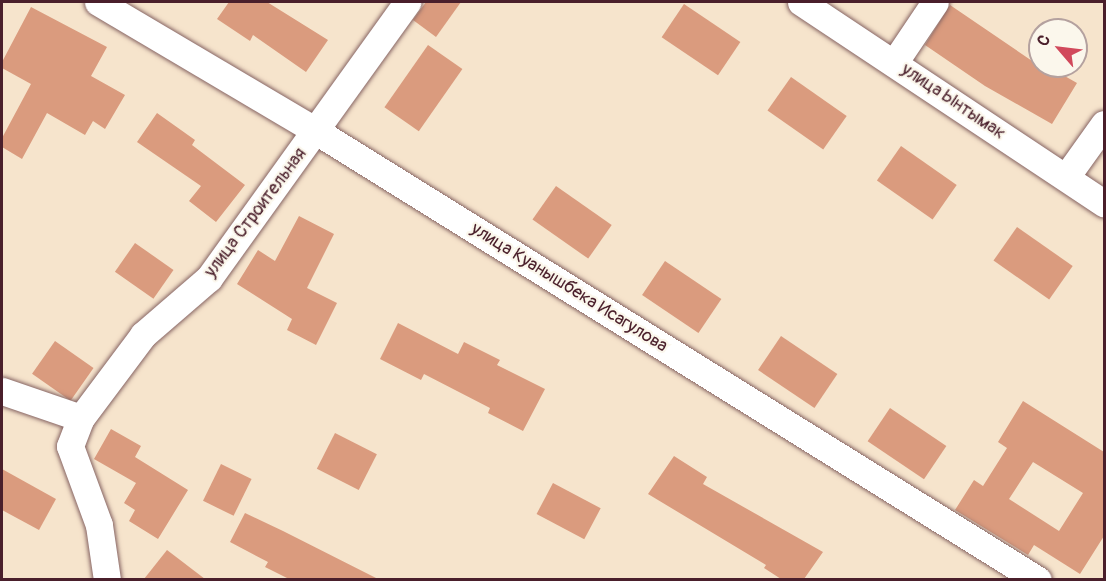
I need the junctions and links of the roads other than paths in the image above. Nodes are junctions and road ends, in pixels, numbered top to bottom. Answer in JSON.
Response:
{"nodes":[{"id":1,"x":98,"y":2,"type":"edge"},
{"id":2,"x":407,"y":2,"type":"edge"},
{"id":3,"x":801,"y":2,"type":"edge"},
{"id":4,"x":935,"y":2,"type":"edge"},
{"id":5,"x":894,"y":63,"type":"junction"},
{"id":6,"x":1104,"y":124,"type":"edge"},
{"id":7,"x":316,"y":131,"type":"junction"},
{"id":8,"x":1066,"y":177,"type":"junction"},
{"id":9,"x":1104,"y":203,"type":"edge"},
{"id":10,"x":2,"y":392,"type":"edge"},
{"id":11,"x":81,"y":418,"type":"junction"},
{"id":12,"x":107,"y":579,"type":"edge"},
{"id":13,"x":1038,"y":579,"type":"edge"}],
"edges":[{"from":1,"to":7,"type":"street","name":"улица Куанышбека Исагулова"},
{"from":2,"to":7,"type":"street","name":"улица Строительная"},
{"from":3,"to":5,"type":"street","name":"улица Ынтымак"},
{"from":4,"to":5,"type":"street"},
{"from":5,"to":8,"type":"street","name":"улица Ынтымак"},
{"from":6,"to":8,"type":"street"},
{"from":7,"to":11,"type":"street","name":"улица Строительная"},
{"from":7,"to":13,"type":"street","name":"улица Куанышбека Исагулова"},
{"from":8,"to":9,"type":"street","name":"улица Ынтымак"},
{"from":10,"to":11,"type":"street"},
{"from":11,"to":12,"type":"street","name":"улица Строительная"}]}
